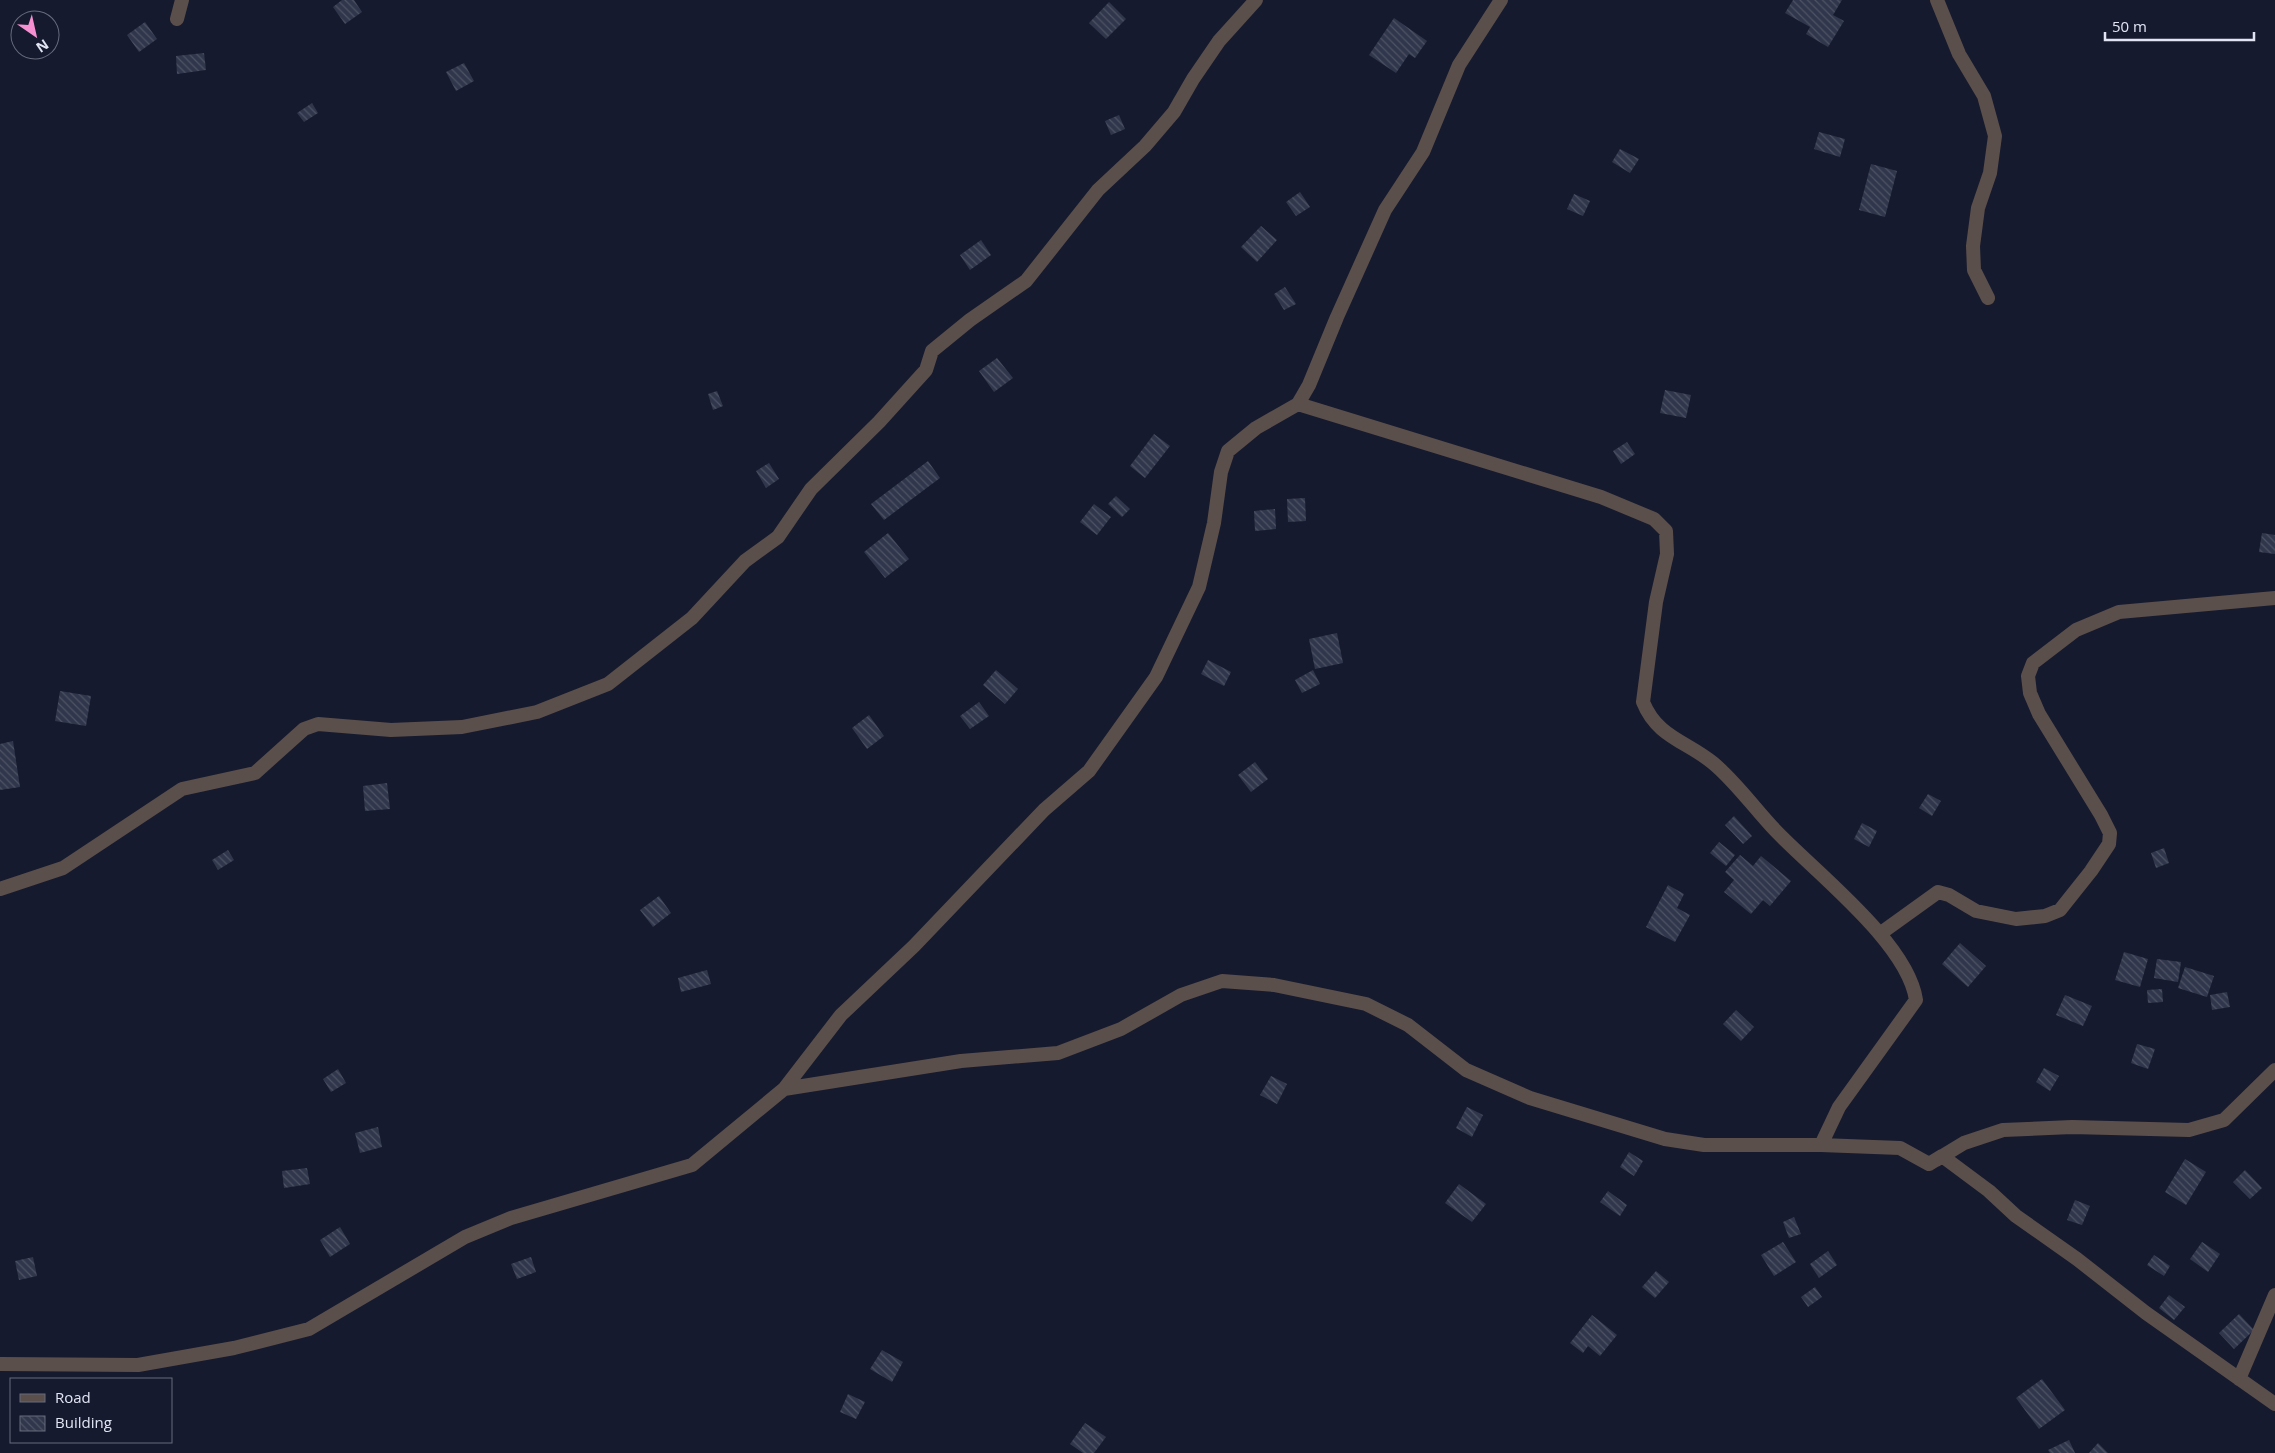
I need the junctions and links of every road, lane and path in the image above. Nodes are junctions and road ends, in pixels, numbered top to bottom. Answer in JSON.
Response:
{"nodes":[{"id":1,"x":182,"y":0,"type":"edge"},
{"id":2,"x":1256,"y":0,"type":"edge"},
{"id":3,"x":1501,"y":0,"type":"edge"},
{"id":4,"x":1937,"y":0,"type":"edge"},
{"id":5,"x":177,"y":19,"type":"dead end"},
{"id":6,"x":1988,"y":298,"type":"dead end"},
{"id":7,"x":1298,"y":404,"type":"junction"},
{"id":8,"x":2275,"y":598,"type":"edge"},
{"id":9,"x":0,"y":889,"type":"edge"},
{"id":10,"x":1880,"y":933,"type":"junction"},
{"id":11,"x":2275,"y":1070,"type":"edge"},
{"id":12,"x":784,"y":1088,"type":"junction"},
{"id":13,"x":1821,"y":1145,"type":"junction"},
{"id":14,"x":1929,"y":1164,"type":"junction"},
{"id":15,"x":2275,"y":1295,"type":"edge"},
{"id":16,"x":0,"y":1364,"type":"edge"},
{"id":17,"x":2239,"y":1379,"type":"junction"},
{"id":18,"x":2275,"y":1404,"type":"edge"}],
"edges":[{"from":1,"to":5,"type":"street"},
{"from":2,"to":9,"type":"street"},
{"from":3,"to":7,"type":"street"},
{"from":4,"to":6,"type":"street"},
{"from":7,"to":10,"type":"street"},
{"from":7,"to":12,"type":"street"},
{"from":8,"to":10,"type":"street"},
{"from":10,"to":13,"type":"street"},
{"from":11,"to":14,"type":"street"},
{"from":12,"to":13,"type":"street"},
{"from":12,"to":16,"type":"street"},
{"from":13,"to":14,"type":"street"},
{"from":14,"to":17,"type":"street"},
{"from":15,"to":17,"type":"street"},
{"from":17,"to":18,"type":"street"}]}
